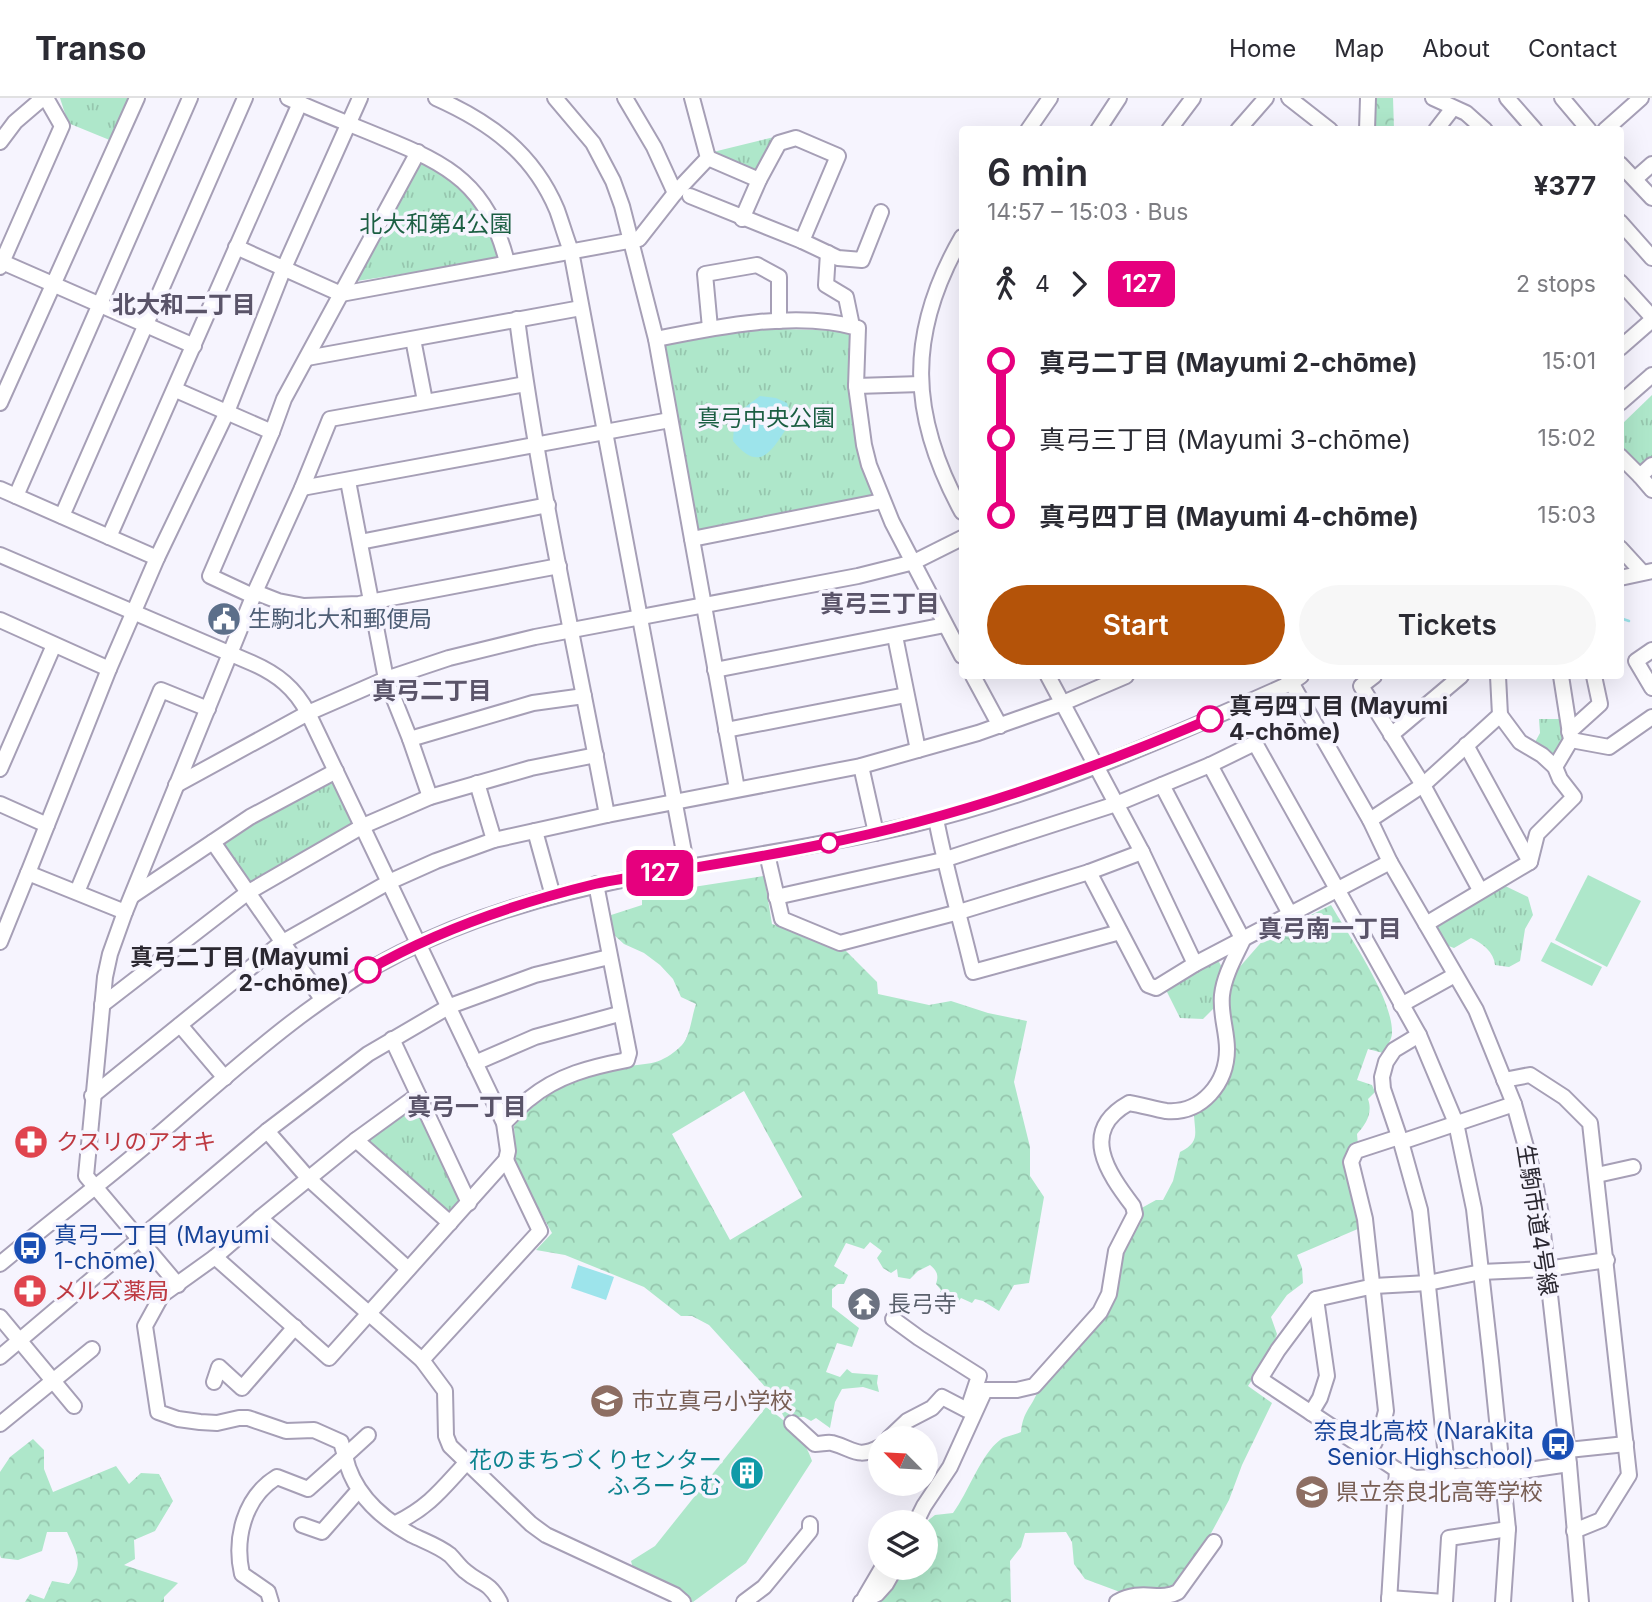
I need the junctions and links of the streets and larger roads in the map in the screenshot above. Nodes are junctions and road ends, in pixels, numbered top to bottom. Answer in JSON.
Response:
{"nodes":[{"id":1,"x":44,"y":98,"type":"edge"},
{"id":2,"x":137,"y":98,"type":"edge"},
{"id":3,"x":190,"y":98,"type":"edge"},
{"id":4,"x":245,"y":98,"type":"edge"},
{"id":5,"x":360,"y":98,"type":"edge"},
{"id":6,"x":436,"y":98,"type":"edge"},
{"id":7,"x":555,"y":98,"type":"edge"},
{"id":8,"x":625,"y":98,"type":"edge"},
{"id":9,"x":692,"y":98,"type":"edge"},
{"id":10,"x":1050,"y":98,"type":"edge"},
{"id":11,"x":1119,"y":98,"type":"edge"},
{"id":12,"x":1193,"y":98,"type":"edge"},
{"id":13,"x":1266,"y":98,"type":"edge"},
{"id":14,"x":1289,"y":98,"type":"edge"},
{"id":15,"x":1368,"y":98,"type":"edge"},
{"id":16,"x":1433,"y":98,"type":"edge"},
{"id":17,"x":1507,"y":98,"type":"edge"},
{"id":18,"x":1562,"y":98,"type":"edge"},
{"id":19,"x":1641,"y":98,"type":"edge"},
{"id":20,"x":293,"y":101,"type":"edge"},
{"id":21,"x":1453,"y":108,"type":"junction"},
{"id":22,"x":348,"y":124,"type":"junction"},
{"id":23,"x":1031,"y":126,"type":"edge"},
{"id":24,"x":1101,"y":126,"type":"edge"},
{"id":25,"x":1172,"y":126,"type":"edge"},
{"id":26,"x":1242,"y":126,"type":"edge"},
{"id":27,"x":1320,"y":126,"type":"edge"},
{"id":28,"x":1367,"y":126,"type":"edge"},
{"id":29,"x":1439,"y":126,"type":"edge"},
{"id":30,"x":1481,"y":126,"type":"edge"},
{"id":31,"x":1532,"y":126,"type":"edge"},
{"id":32,"x":1586,"y":126,"type":"edge"},
{"id":33,"x":1610,"y":126,"type":"edge"},
{"id":34,"x":0,"y":142,"type":"edge"},
{"id":35,"x":418,"y":152,"type":"junction"},
{"id":36,"x":708,"y":158,"type":"junction"},
{"id":37,"x":1652,"y":164,"type":"edge"},
{"id":38,"x":1624,"y":168,"type":"edge"},
{"id":39,"x":1634,"y":179,"type":"junction"},
{"id":40,"x":759,"y":180,"type":"junction"},
{"id":41,"x":682,"y":194,"type":"junction"},
{"id":42,"x":1652,"y":198,"type":"edge"},
{"id":43,"x":881,"y":212,"type":"dead end"},
{"id":44,"x":742,"y":219,"type":"junction"},
{"id":45,"x":1624,"y":226,"type":"edge"},
{"id":46,"x":630,"y":241,"type":"junction"},
{"id":47,"x":802,"y":241,"type":"junction"},
{"id":48,"x":959,"y":242,"type":"edge"},
{"id":49,"x":236,"y":247,"type":"junction"},
{"id":50,"x":1649,"y":249,"type":"edge"},
{"id":51,"x":571,"y":251,"type":"junction"},
{"id":52,"x":828,"y":253,"type":"junction"},
{"id":53,"x":507,"y":262,"type":"junction"},
{"id":54,"x":1,"y":263,"type":"edge"},
{"id":55,"x":284,"y":268,"type":"junction"},
{"id":56,"x":52,"y":284,"type":"junction"},
{"id":57,"x":1624,"y":286,"type":"edge"},
{"id":58,"x":341,"y":293,"type":"junction"},
{"id":59,"x":99,"y":304,"type":"junction"},
{"id":60,"x":581,"y":308,"type":"junction"},
{"id":61,"x":1652,"y":318,"type":"edge"},
{"id":62,"x":517,"y":319,"type":"junction"},
{"id":63,"x":779,"y":321,"type":"junction"},
{"id":64,"x":146,"y":326,"type":"junction"},
{"id":65,"x":852,"y":326,"type":"junction"},
{"id":66,"x":710,"y":328,"type":"junction"},
{"id":67,"x":413,"y":339,"type":"junction"},
{"id":68,"x":656,"y":340,"type":"junction"},
{"id":69,"x":1624,"y":344,"type":"edge"},
{"id":70,"x":194,"y":346,"type":"junction"},
{"id":71,"x":307,"y":358,"type":"junction"},
{"id":72,"x":1652,"y":375,"type":"edge"},
{"id":73,"x":526,"y":384,"type":"junction"},
{"id":74,"x":921,"y":384,"type":"junction"},
{"id":75,"x":856,"y":386,"type":"junction"},
{"id":76,"x":176,"y":390,"type":"junction"},
{"id":77,"x":1624,"y":400,"type":"edge"},
{"id":78,"x":425,"y":401,"type":"junction"},
{"id":79,"x":0,"y":402,"type":"edge"},
{"id":80,"x":227,"y":412,"type":"junction"},
{"id":81,"x":670,"y":420,"type":"junction"},
{"id":82,"x":272,"y":432,"type":"junction"},
{"id":83,"x":606,"y":432,"type":"junction"},
{"id":84,"x":537,"y":445,"type":"junction"},
{"id":85,"x":1624,"y":461,"type":"edge"},
{"id":86,"x":1652,"y":465,"type":"edge"},
{"id":87,"x":1640,"y":476,"type":"junction"},
{"id":88,"x":348,"y":481,"type":"junction"},
{"id":89,"x":302,"y":488,"type":"junction"},
{"id":90,"x":0,"y":489,"type":"edge"},
{"id":91,"x":1652,"y":490,"type":"edge"},
{"id":92,"x":16,"y":496,"type":"junction"},
{"id":93,"x":882,"y":501,"type":"junction"},
{"id":94,"x":548,"y":505,"type":"junction"},
{"id":95,"x":959,"y":506,"type":"edge"},
{"id":96,"x":62,"y":516,"type":"junction"},
{"id":97,"x":109,"y":537,"type":"junction"},
{"id":98,"x":692,"y":539,"type":"junction"},
{"id":99,"x":959,"y":540,"type":"edge"},
{"id":100,"x":360,"y":542,"type":"junction"},
{"id":101,"x":1624,"y":551,"type":"edge"},
{"id":102,"x":0,"y":555,"type":"edge"},
{"id":103,"x":157,"y":558,"type":"junction"},
{"id":104,"x":914,"y":562,"type":"junction"},
{"id":105,"x":559,"y":566,"type":"junction"},
{"id":106,"x":1647,"y":571,"type":"edge"},
{"id":107,"x":1624,"y":577,"type":"edge"},
{"id":108,"x":254,"y":594,"type":"junction"},
{"id":109,"x":370,"y":602,"type":"junction"},
{"id":110,"x":704,"y":606,"type":"junction"},
{"id":111,"x":133,"y":614,"type":"junction"},
{"id":112,"x":641,"y":618,"type":"junction"},
{"id":113,"x":1,"y":623,"type":"edge"},
{"id":114,"x":945,"y":625,"type":"junction"},
{"id":115,"x":571,"y":631,"type":"junction"},
{"id":116,"x":895,"y":636,"type":"junction"},
{"id":117,"x":54,"y":645,"type":"junction"},
{"id":118,"x":1652,"y":650,"type":"edge"},
{"id":119,"x":959,"y":651,"type":"edge"},
{"id":120,"x":231,"y":654,"type":"junction"},
{"id":121,"x":109,"y":669,"type":"junction"},
{"id":122,"x":715,"y":670,"type":"junction"},
{"id":123,"x":386,"y":679,"type":"junction"},
{"id":124,"x":975,"y":679,"type":"edge"},
{"id":125,"x":1050,"y":679,"type":"edge"},
{"id":126,"x":1117,"y":679,"type":"edge"},
{"id":127,"x":1291,"y":679,"type":"edge"},
{"id":128,"x":1294,"y":679,"type":"edge"},
{"id":129,"x":1370,"y":679,"type":"edge"},
{"id":130,"x":1458,"y":679,"type":"edge"},
{"id":131,"x":1498,"y":679,"type":"edge"},
{"id":132,"x":1561,"y":679,"type":"edge"},
{"id":133,"x":1595,"y":679,"type":"edge"},
{"id":134,"x":1652,"y":688,"type":"edge"},
{"id":135,"x":906,"y":695,"type":"junction"},
{"id":136,"x":584,"y":696,"type":"junction"},
{"id":137,"x":1063,"y":703,"type":"junction"},
{"id":138,"x":208,"y":709,"type":"junction"},
{"id":139,"x":308,"y":713,"type":"junction"},
{"id":140,"x":1500,"y":715,"type":"junction"},
{"id":141,"x":1652,"y":718,"type":"edge"},
{"id":142,"x":1000,"y":726,"type":"junction"},
{"id":143,"x":726,"y":730,"type":"junction"},
{"id":144,"x":1391,"y":736,"type":"junction"},
{"id":145,"x":1570,"y":736,"type":"junction"},
{"id":146,"x":410,"y":739,"type":"junction"},
{"id":147,"x":1466,"y":745,"type":"junction"},
{"id":148,"x":918,"y":750,"type":"junction"},
{"id":149,"x":596,"y":755,"type":"junction"},
{"id":150,"x":1210,"y":765,"type":"junction"},
{"id":151,"x":861,"y":766,"type":"junction"},
{"id":152,"x":1095,"y":767,"type":"junction"},
{"id":153,"x":1555,"y":767,"type":"junction"},
{"id":154,"x":0,"y":769,"type":"edge"},
{"id":155,"x":336,"y":771,"type":"junction"},
{"id":156,"x":477,"y":783,"type":"junction"},
{"id":157,"x":176,"y":785,"type":"junction"},
{"id":158,"x":1162,"y":785,"type":"junction"},
{"id":159,"x":1423,"y":785,"type":"junction"},
{"id":160,"x":737,"y":789,"type":"junction"},
{"id":161,"x":430,"y":797,"type":"junction"},
{"id":162,"x":674,"y":801,"type":"junction"},
{"id":163,"x":0,"y":804,"type":"edge"},
{"id":164,"x":1116,"y":804,"type":"junction"},
{"id":165,"x":607,"y":815,"type":"junction"},
{"id":166,"x":936,"y":819,"type":"junction"},
{"id":167,"x":1370,"y":820,"type":"junction"},
{"id":168,"x":47,"y":825,"type":"junction"},
{"id":169,"x":363,"y":825,"type":"junction"},
{"id":170,"x":535,"y":831,"type":"junction"},
{"id":171,"x":876,"y":833,"type":"junction"},
{"id":172,"x":494,"y":841,"type":"junction"},
{"id":173,"x":213,"y":842,"type":"junction"},
{"id":174,"x":1142,"y":852,"type":"junction"},
{"id":175,"x":767,"y":854,"type":"junction"},
{"id":176,"x":943,"y":860,"type":"junction"},
{"id":177,"x":1390,"y":862,"type":"junction"},
{"id":178,"x":1530,"y":862,"type":"junction"},
{"id":179,"x":687,"y":869,"type":"junction"},
{"id":180,"x":1089,"y":872,"type":"junction"},
{"id":181,"x":28,"y":873,"type":"junction"},
{"id":182,"x":389,"y":882,"type":"junction"},
{"id":183,"x":596,"y":884,"type":"junction"},
{"id":184,"x":1337,"y":889,"type":"junction"},
{"id":185,"x":1480,"y":890,"type":"junction"},
{"id":186,"x":77,"y":892,"type":"junction"},
{"id":187,"x":247,"y":893,"type":"junction"},
{"id":188,"x":553,"y":896,"type":"junction"},
{"id":189,"x":132,"y":897,"type":"junction"},
{"id":190,"x":776,"y":897,"type":"junction"},
{"id":191,"x":125,"y":912,"type":"junction"},
{"id":192,"x":959,"y":912,"type":"junction"},
{"id":193,"x":1290,"y":914,"type":"junction"},
{"id":194,"x":1426,"y":924,"type":"junction"},
{"id":195,"x":1120,"y":932,"type":"junction"},
{"id":196,"x":1243,"y":940,"type":"junction"},
{"id":197,"x":0,"y":942,"type":"edge"},
{"id":198,"x":281,"y":943,"type":"junction"},
{"id":199,"x":419,"y":944,"type":"junction"},
{"id":200,"x":609,"y":957,"type":"junction"},
{"id":201,"x":1195,"y":964,"type":"junction"},
{"id":202,"x":1455,"y":975,"type":"junction"},
{"id":203,"x":322,"y":999,"type":"junction"},
{"id":204,"x":102,"y":1004,"type":"junction"},
{"id":205,"x":1401,"y":1004,"type":"junction"},
{"id":206,"x":450,"y":1006,"type":"junction"},
{"id":207,"x":619,"y":1014,"type":"junction"},
{"id":208,"x":180,"y":1024,"type":"junction"},
{"id":209,"x":1419,"y":1035,"type":"junction"},
{"id":210,"x":393,"y":1040,"type":"junction"},
{"id":211,"x":475,"y":1063,"type":"junction"},
{"id":212,"x":225,"y":1078,"type":"junction"},
{"id":213,"x":1504,"y":1080,"type":"junction"},
{"id":214,"x":418,"y":1095,"type":"junction"},
{"id":215,"x":92,"y":1096,"type":"junction"},
{"id":216,"x":1514,"y":1104,"type":"junction"},
{"id":217,"x":504,"y":1123,"type":"junction"},
{"id":218,"x":1456,"y":1123,"type":"junction"},
{"id":219,"x":267,"y":1131,"type":"junction"},
{"id":220,"x":1400,"y":1139,"type":"junction"},
{"id":221,"x":356,"y":1140,"type":"junction"},
{"id":222,"x":506,"y":1160,"type":"junction"},
{"id":223,"x":1633,"y":1167,"type":"dead end"},
{"id":224,"x":1597,"y":1175,"type":"junction"},
{"id":225,"x":309,"y":1178,"type":"junction"},
{"id":226,"x":96,"y":1188,"type":"junction"},
{"id":227,"x":469,"y":1203,"type":"junction"},
{"id":228,"x":260,"y":1217,"type":"junction"},
{"id":229,"x":450,"y":1223,"type":"junction"},
{"id":230,"x":140,"y":1240,"type":"junction"},
{"id":231,"x":215,"y":1257,"type":"junction"},
{"id":232,"x":1607,"y":1260,"type":"junction"},
{"id":233,"x":0,"y":1264,"type":"edge"},
{"id":234,"x":408,"y":1269,"type":"junction"},
{"id":235,"x":1546,"y":1269,"type":"junction"},
{"id":236,"x":1481,"y":1272,"type":"junction"},
{"id":237,"x":1428,"y":1283,"type":"junction"},
{"id":238,"x":178,"y":1285,"type":"junction"},
{"id":239,"x":1374,"y":1286,"type":"junction"},
{"id":240,"x":1316,"y":1300,"type":"junction"},
{"id":241,"x":369,"y":1312,"type":"junction"},
{"id":242,"x":0,"y":1317,"type":"edge"},
{"id":243,"x":894,"y":1319,"type":"dead end"},
{"id":244,"x":295,"y":1327,"type":"junction"},
{"id":245,"x":20,"y":1340,"type":"junction"},
{"id":246,"x":92,"y":1349,"type":"dead end"},
{"id":247,"x":0,"y":1357,"type":"edge"},
{"id":248,"x":422,"y":1360,"type":"junction"},
{"id":249,"x":53,"y":1380,"type":"junction"},
{"id":250,"x":214,"y":1382,"type":"dead end"},
{"id":251,"x":74,"y":1406,"type":"dead end"},
{"id":252,"x":967,"y":1410,"type":"junction"},
{"id":253,"x":1311,"y":1413,"type":"junction"},
{"id":254,"x":792,"y":1423,"type":"dead end"},
{"id":255,"x":0,"y":1424,"type":"edge"},
{"id":256,"x":902,"y":1426,"type":"edge"},
{"id":257,"x":368,"y":1435,"type":"dead end"},
{"id":258,"x":1626,"y":1444,"type":"junction"},
{"id":259,"x":1370,"y":1452,"type":"junction"},
{"id":260,"x":868,"y":1453,"type":"edge"},
{"id":261,"x":345,"y":1456,"type":"junction"},
{"id":262,"x":1568,"y":1457,"type":"junction"},
{"id":263,"x":466,"y":1463,"type":"junction"},
{"id":264,"x":1397,"y":1470,"type":"junction"},
{"id":265,"x":1502,"y":1474,"type":"junction"},
{"id":266,"x":1448,"y":1476,"type":"junction"},
{"id":267,"x":358,"y":1491,"type":"junction"},
{"id":268,"x":914,"y":1510,"type":"edge"},
{"id":269,"x":922,"y":1510,"type":"edge"},
{"id":270,"x":396,"y":1523,"type":"junction"},
{"id":271,"x":810,"y":1524,"type":"dead end"},
{"id":272,"x":302,"y":1525,"type":"dead end"},
{"id":273,"x":1508,"y":1529,"type":"junction"},
{"id":274,"x":1574,"y":1531,"type":"junction"},
{"id":275,"x":1214,"y":1542,"type":"dead end"},
{"id":276,"x":874,"y":1580,"type":"edge"},
{"id":277,"x":888,"y":1580,"type":"edge"},
{"id":278,"x":862,"y":1600,"type":"edge"},
{"id":279,"x":1389,"y":1600,"type":"edge"},
{"id":280,"x":271,"y":1602,"type":"edge"},
{"id":281,"x":500,"y":1602,"type":"edge"},
{"id":282,"x":683,"y":1602,"type":"edge"},
{"id":283,"x":744,"y":1602,"type":"edge"},
{"id":284,"x":1117,"y":1602,"type":"edge"},
{"id":285,"x":1445,"y":1602,"type":"edge"},
{"id":286,"x":1503,"y":1602,"type":"edge"},
{"id":287,"x":1581,"y":1602,"type":"edge"}],
"edges":[{"from":1,"to":34,"type":"street"},
{"from":1,"to":54,"type":"street"},
{"from":2,"to":56,"type":"street"},
{"from":3,"to":59,"type":"street"},
{"from":4,"to":64,"type":"street"},
{"from":5,"to":22,"type":"street"},
{"from":6,"to":51,"type":"street"},
{"from":7,"to":46,"type":"street"},
{"from":8,"to":41,"type":"street"},
{"from":9,"to":36,"type":"street"},
{"from":10,"to":23,"type":"street"},
{"from":11,"to":24,"type":"street"},
{"from":12,"to":25,"type":"street"},
{"from":13,"to":26,"type":"street"},
{"from":14,"to":27,"type":"street"},
{"from":15,"to":28,"type":"street"},
{"from":16,"to":21,"type":"street"},
{"from":17,"to":31,"type":"street"},
{"from":18,"to":32,"type":"street"},
{"from":19,"to":33,"type":"street"},
{"from":20,"to":22,"type":"street"},
{"from":20,"to":49,"type":"street"},
{"from":21,"to":29,"type":"street"},
{"from":21,"to":30,"type":"street"},
{"from":22,"to":35,"type":"street"},
{"from":22,"to":55,"type":"street"},
{"from":35,"to":53,"type":"street"},
{"from":35,"to":58,"type":"street"},
{"from":36,"to":40,"type":"street"},
{"from":36,"to":41,"type":"street"},
{"from":37,"to":39,"type":"street"},
{"from":38,"to":39,"type":"street"},
{"from":39,"to":42,"type":"street"},
{"from":40,"to":44,"type":"street"},
{"from":40,"to":47,"type":"street"},
{"from":41,"to":44,"type":"street"},
{"from":41,"to":46,"type":"street"},
{"from":43,"to":52,"type":"street"},
{"from":44,"to":47,"type":"street"},
{"from":45,"to":50,"type":"street"},
{"from":46,"to":51,"type":"street"},
{"from":46,"to":68,"type":"street"},
{"from":47,"to":52,"type":"street"},
{"from":48,"to":74,"type":"street"},
{"from":49,"to":55,"type":"street"},
{"from":49,"to":70,"type":"street"},
{"from":51,"to":53,"type":"street"},
{"from":51,"to":60,"type":"street"},
{"from":52,"to":65,"type":"street"},
{"from":53,"to":58,"type":"street"},
{"from":54,"to":56,"type":"street"},
{"from":55,"to":58,"type":"street"},
{"from":55,"to":80,"type":"street"},
{"from":56,"to":59,"type":"street"},
{"from":56,"to":79,"type":"street"},
{"from":57,"to":61,"type":"street"},
{"from":58,"to":71,"type":"street"},
{"from":59,"to":64,"type":"street"},
{"from":59,"to":92,"type":"street"},
{"from":60,"to":62,"type":"street"},
{"from":60,"to":83,"type":"street"},
{"from":61,"to":69,"type":"street"},
{"from":62,"to":67,"type":"street"},
{"from":62,"to":73,"type":"street"},
{"from":63,"to":65,"type":"street"},
{"from":63,"to":66,"type":"street"},
{"from":63,"to":66,"type":"street"},
{"from":64,"to":70,"type":"street"},
{"from":64,"to":96,"type":"street"},
{"from":65,"to":75,"type":"street"},
{"from":66,"to":68,"type":"street"},
{"from":67,"to":71,"type":"street"},
{"from":67,"to":78,"type":"street"},
{"from":68,"to":81,"type":"street"},
{"from":70,"to":76,"type":"street"},
{"from":71,"to":82,"type":"street"},
{"from":72,"to":77,"type":"street"},
{"from":73,"to":78,"type":"street"},
{"from":73,"to":84,"type":"street"},
{"from":74,"to":75,"type":"street"},
{"from":74,"to":95,"type":"street"},
{"from":75,"to":93,"type":"street"},
{"from":76,"to":80,"type":"street"},
{"from":76,"to":97,"type":"street"},
{"from":78,"to":89,"type":"street"},
{"from":80,"to":82,"type":"street"},
{"from":80,"to":103,"type":"street"},
{"from":81,"to":83,"type":"street"},
{"from":81,"to":98,"type":"street"},
{"from":82,"to":108,"type":"street"},
{"from":83,"to":84,"type":"street"},
{"from":83,"to":112,"type":"street"},
{"from":84,"to":88,"type":"street"},
{"from":84,"to":94,"type":"street"},
{"from":85,"to":87,"type":"street"},
{"from":86,"to":87,"type":"street"},
{"from":87,"to":91,"type":"street"},
{"from":88,"to":89,"type":"street"},
{"from":88,"to":100,"type":"street"},
{"from":89,"to":108,"type":"street"},
{"from":90,"to":92,"type":"street"},
{"from":92,"to":96,"type":"street"},
{"from":93,"to":98,"type":"street"},
{"from":93,"to":104,"type":"street"},
{"from":94,"to":100,"type":"street"},
{"from":94,"to":105,"type":"street"},
{"from":96,"to":97,"type":"street"},
{"from":97,"to":103,"type":"street"},
{"from":98,"to":110,"type":"street"},
{"from":99,"to":104,"type":"street"},
{"from":100,"to":109,"type":"street"},
{"from":101,"to":106,"type":"street"},
{"from":102,"to":111,"type":"street"},
{"from":103,"to":111,"type":"street"},
{"from":104,"to":110,"type":"street"},
{"from":104,"to":114,"type":"street"},
{"from":105,"to":109,"type":"street"},
{"from":105,"to":115,"type":"street"},
{"from":106,"to":107,"type":"street"},
{"from":108,"to":109,"type":"street"},
{"from":108,"to":120,"type":"street"},
{"from":109,"to":123,"type":"street"},
{"from":110,"to":112,"type":"street"},
{"from":110,"to":122,"type":"street"},
{"from":111,"to":120,"type":"street"},
{"from":111,"to":121,"type":"street"},
{"from":112,"to":115,"type":"street"},
{"from":112,"to":162,"type":"street"},
{"from":113,"to":117,"type":"street"},
{"from":114,"to":116,"type":"street"},
{"from":114,"to":119,"type":"street"},
{"from":115,"to":123,"type":"street"},
{"from":115,"to":136,"type":"street"},
{"from":116,"to":122,"type":"street"},
{"from":116,"to":135,"type":"street"},
{"from":117,"to":121,"type":"street"},
{"from":117,"to":154,"type":"street"},
{"from":118,"to":134,"type":"street"},
{"from":120,"to":138,"type":"street"},
{"from":120,"to":139,"type":"street"},
{"from":121,"to":168,"type":"street"},
{"from":122,"to":143,"type":"street"},
{"from":123,"to":139,"type":"street"},
{"from":123,"to":146,"type":"street"},
{"from":124,"to":142,"type":"street"},
{"from":125,"to":137,"type":"street"},
{"from":126,"to":137,"type":"street"},
{"from":127,"to":152,"type":"street"},
{"from":128,"to":167,"type":"street","name":"生駒市道4号線"},
{"from":129,"to":144,"type":"street"},
{"from":130,"to":144,"type":"street"},
{"from":131,"to":140,"type":"street"},
{"from":132,"to":145,"type":"street"},
{"from":133,"to":145,"type":"street"},
{"from":135,"to":143,"type":"street"},
{"from":135,"to":148,"type":"street"},
{"from":136,"to":146,"type":"street"},
{"from":136,"to":149,"type":"street"},
{"from":137,"to":142,"type":"street"},
{"from":137,"to":152,"type":"street"},
{"from":138,"to":157,"type":"street"},
{"from":138,"to":186,"type":"street"},
{"from":139,"to":155,"type":"street"},
{"from":139,"to":157,"type":"street"},
{"from":140,"to":147,"type":"street"},
{"from":140,"to":153,"type":"street"},
{"from":141,"to":145,"type":"street"},
{"from":142,"to":148,"type":"street"},
{"from":143,"to":160,"type":"street"},
{"from":144,"to":159,"type":"street"},
{"from":145,"to":153,"type":"street"},
{"from":146,"to":161,"type":"street"},
{"from":147,"to":159,"type":"street"},
{"from":147,"to":178,"type":"street"},
{"from":148,"to":151,"type":"street"},
{"from":149,"to":156,"type":"street"},
{"from":149,"to":165,"type":"street"},
{"from":150,"to":158,"type":"street"},
{"from":150,"to":184,"type":"street"},
{"from":150,"to":193,"type":"street"},
{"from":151,"to":160,"type":"street"},
{"from":151,"to":171,"type":"street"},
{"from":152,"to":164,"type":"street"},
{"from":152,"to":166,"type":"street"},
{"from":153,"to":178,"type":"street"},
{"from":155,"to":169,"type":"street"},
{"from":155,"to":173,"type":"street"},
{"from":156,"to":161,"type":"street"},
{"from":156,"to":172,"type":"street"},
{"from":157,"to":189,"type":"street"},
{"from":158,"to":164,"type":"street"},
{"from":158,"to":196,"type":"street"},
{"from":159,"to":167,"type":"street"},
{"from":159,"to":185,"type":"street"},
{"from":160,"to":162,"type":"street"},
{"from":161,"to":169,"type":"street"},
{"from":162,"to":165,"type":"street"},
{"from":162,"to":179,"type":"street"},
{"from":163,"to":168,"type":"street"},
{"from":164,"to":174,"type":"street"},
{"from":164,"to":176,"type":"street"},
{"from":165,"to":170,"type":"street"},
{"from":166,"to":171,"type":"street"},
{"from":166,"to":176,"type":"street"},
{"from":167,"to":177,"type":"street","name":"生駒市道4号線"},
{"from":168,"to":181,"type":"street"},
{"from":169,"to":182,"type":"street"},
{"from":169,"to":187,"type":"street"},
{"from":170,"to":172,"type":"street"},
{"from":170,"to":188,"type":"street"},
{"from":171,"to":175,"type":"street"},
{"from":172,"to":182,"type":"street"},
{"from":173,"to":187,"type":"street"},
{"from":173,"to":189,"type":"street"},
{"from":174,"to":180,"type":"street"},
{"from":174,"to":201,"type":"street"},
{"from":175,"to":179,"type":"street"},
{"from":175,"to":190,"type":"street"},
{"from":176,"to":190,"type":"street"},
{"from":176,"to":192,"type":"street"},
{"from":177,"to":184,"type":"street"},
{"from":177,"to":194,"type":"street","name":"生駒市道4号線"},
{"from":178,"to":185,"type":"street"},
{"from":179,"to":183,"type":"street"},
{"from":180,"to":192,"type":"street"},
{"from":180,"to":195,"type":"street"},
{"from":181,"to":186,"type":"street"},
{"from":181,"to":197,"type":"street"},
{"from":182,"to":198,"type":"street"},
{"from":182,"to":199,"type":"street"},
{"from":183,"to":188,"type":"street"},
{"from":183,"to":200,"type":"street"},
{"from":184,"to":193,"type":"street"},
{"from":184,"to":205,"type":"street"},
{"from":185,"to":194,"type":"street"},
{"from":186,"to":191,"type":"street"},
{"from":187,"to":198,"type":"street"},
{"from":187,"to":204,"type":"street"},
{"from":188,"to":199,"type":"street"},
{"from":189,"to":191,"type":"street"},
{"from":190,"to":192,"type":"street"},
{"from":191,"to":204,"type":"street"},
{"from":192,"to":195,"type":"street"},
{"from":193,"to":196,"type":"street"},
{"from":194,"to":202,"type":"street","name":"生駒市道4号線"},
{"from":195,"to":201,"type":"street"},
{"from":196,"to":201,"type":"street"},
{"from":196,"to":269,"type":"street"},
{"from":198,"to":203,"type":"street"},
{"from":198,"to":208,"type":"street"},
{"from":199,"to":203,"type":"street"},
{"from":199,"to":206,"type":"street"},
{"from":200,"to":206,"type":"street"},
{"from":200,"to":207,"type":"street"},
{"from":202,"to":205,"type":"street"},
{"from":202,"to":213,"type":"street","name":"生駒市道4号線"},
{"from":203,"to":212,"type":"street"},
{"from":204,"to":215,"type":"street"},
{"from":205,"to":209,"type":"street"},
{"from":206,"to":210,"type":"street"},
{"from":206,"to":211,"type":"street"},
{"from":207,"to":211,"type":"street"},
{"from":207,"to":217,"type":"street"},
{"from":208,"to":212,"type":"street"},
{"from":208,"to":215,"type":"street"},
{"from":209,"to":218,"type":"street"},
{"from":209,"to":220,"type":"street"},
{"from":210,"to":214,"type":"street"},
{"from":210,"to":219,"type":"street"},
{"from":211,"to":217,"type":"street"},
{"from":212,"to":226,"type":"street"},
{"from":213,"to":216,"type":"street","name":"生駒市道4号線"},
{"from":213,"to":224,"type":"street"},
{"from":214,"to":221,"type":"street"},
{"from":214,"to":227,"type":"street"},
{"from":215,"to":226,"type":"street"},
{"from":216,"to":218,"type":"street"},
{"from":216,"to":235,"type":"street","name":"生駒市道4号線"},
{"from":217,"to":222,"type":"street"},
{"from":218,"to":220,"type":"street"},
{"from":218,"to":236,"type":"street"},
{"from":219,"to":225,"type":"street"},
{"from":219,"to":230,"type":"street"},
{"from":220,"to":237,"type":"street"},
{"from":220,"to":239,"type":"street"},
{"from":221,"to":225,"type":"street"},
{"from":221,"to":229,"type":"street"},
{"from":222,"to":227,"type":"street"},
{"from":222,"to":248,"type":"street"},
{"from":223,"to":224,"type":"street"},
{"from":224,"to":232,"type":"street"},
{"from":225,"to":228,"type":"street"},
{"from":225,"to":234,"type":"street"},
{"from":226,"to":230,"type":"street"},
{"from":226,"to":233,"type":"street"},
{"from":227,"to":229,"type":"street"},
{"from":228,"to":231,"type":"street"},
{"from":228,"to":241,"type":"street"},
{"from":229,"to":234,"type":"street"},
{"from":230,"to":238,"type":"street"},
{"from":230,"to":245,"type":"street"},
{"from":231,"to":238,"type":"street"},
{"from":231,"to":244,"type":"street"},
{"from":232,"to":235,"type":"street"},
{"from":232,"to":258,"type":"street"},
{"from":234,"to":241,"type":"street"},
{"from":235,"to":236,"type":"street"},
{"from":235,"to":262,"type":"street","name":"生駒市道4号線"},
{"from":236,"to":237,"type":"street"},
{"from":236,"to":265,"type":"street"},
{"from":237,"to":239,"type":"street"},
{"from":237,"to":266,"type":"street"},
{"from":238,"to":261,"type":"street"},
{"from":239,"to":240,"type":"street"},
{"from":239,"to":259,"type":"street"},
{"from":240,"to":253,"type":"street"},
{"from":240,"to":253,"type":"street"},
{"from":241,"to":244,"type":"street"},
{"from":241,"to":248,"type":"street"},
{"from":242,"to":245,"type":"street"},
{"from":243,"to":252,"type":"street"},
{"from":244,"to":250,"type":"street"},
{"from":245,"to":247,"type":"street"},
{"from":245,"to":249,"type":"street"},
{"from":246,"to":249,"type":"street"},
{"from":248,"to":263,"type":"street"},
{"from":249,"to":251,"type":"street"},
{"from":249,"to":255,"type":"street"},
{"from":252,"to":256,"type":"street"},
{"from":252,"to":268,"type":"street"},
{"from":253,"to":259,"type":"street"},
{"from":254,"to":260,"type":"street"},
{"from":257,"to":261,"type":"street"},
{"from":258,"to":262,"type":"street"},
{"from":258,"to":274,"type":"street"},
{"from":259,"to":264,"type":"street"},
{"from":261,"to":267,"type":"street"},
{"from":261,"to":280,"type":"street"},
{"from":262,"to":265,"type":"street"},
{"from":262,"to":274,"type":"street","name":"生駒市道4号線"},
{"from":263,"to":270,"type":"street"},
{"from":263,"to":282,"type":"street"},
{"from":264,"to":266,"type":"street"},
{"from":264,"to":279,"type":"street"},
{"from":265,"to":266,"type":"street"},
{"from":265,"to":273,"type":"street"},
{"from":267,"to":270,"type":"street"},
{"from":267,"to":272,"type":"street"},
{"from":270,"to":281,"type":"street"},
{"from":271,"to":283,"type":"street"},
{"from":273,"to":285,"type":"street"},
{"from":273,"to":286,"type":"street"},
{"from":274,"to":287,"type":"street","name":"生駒市道4号線"},
{"from":275,"to":284,"type":"street"},
{"from":276,"to":278,"type":"street"},
{"from":277,"to":278,"type":"street"},
{"from":279,"to":285,"type":"street"}]}
